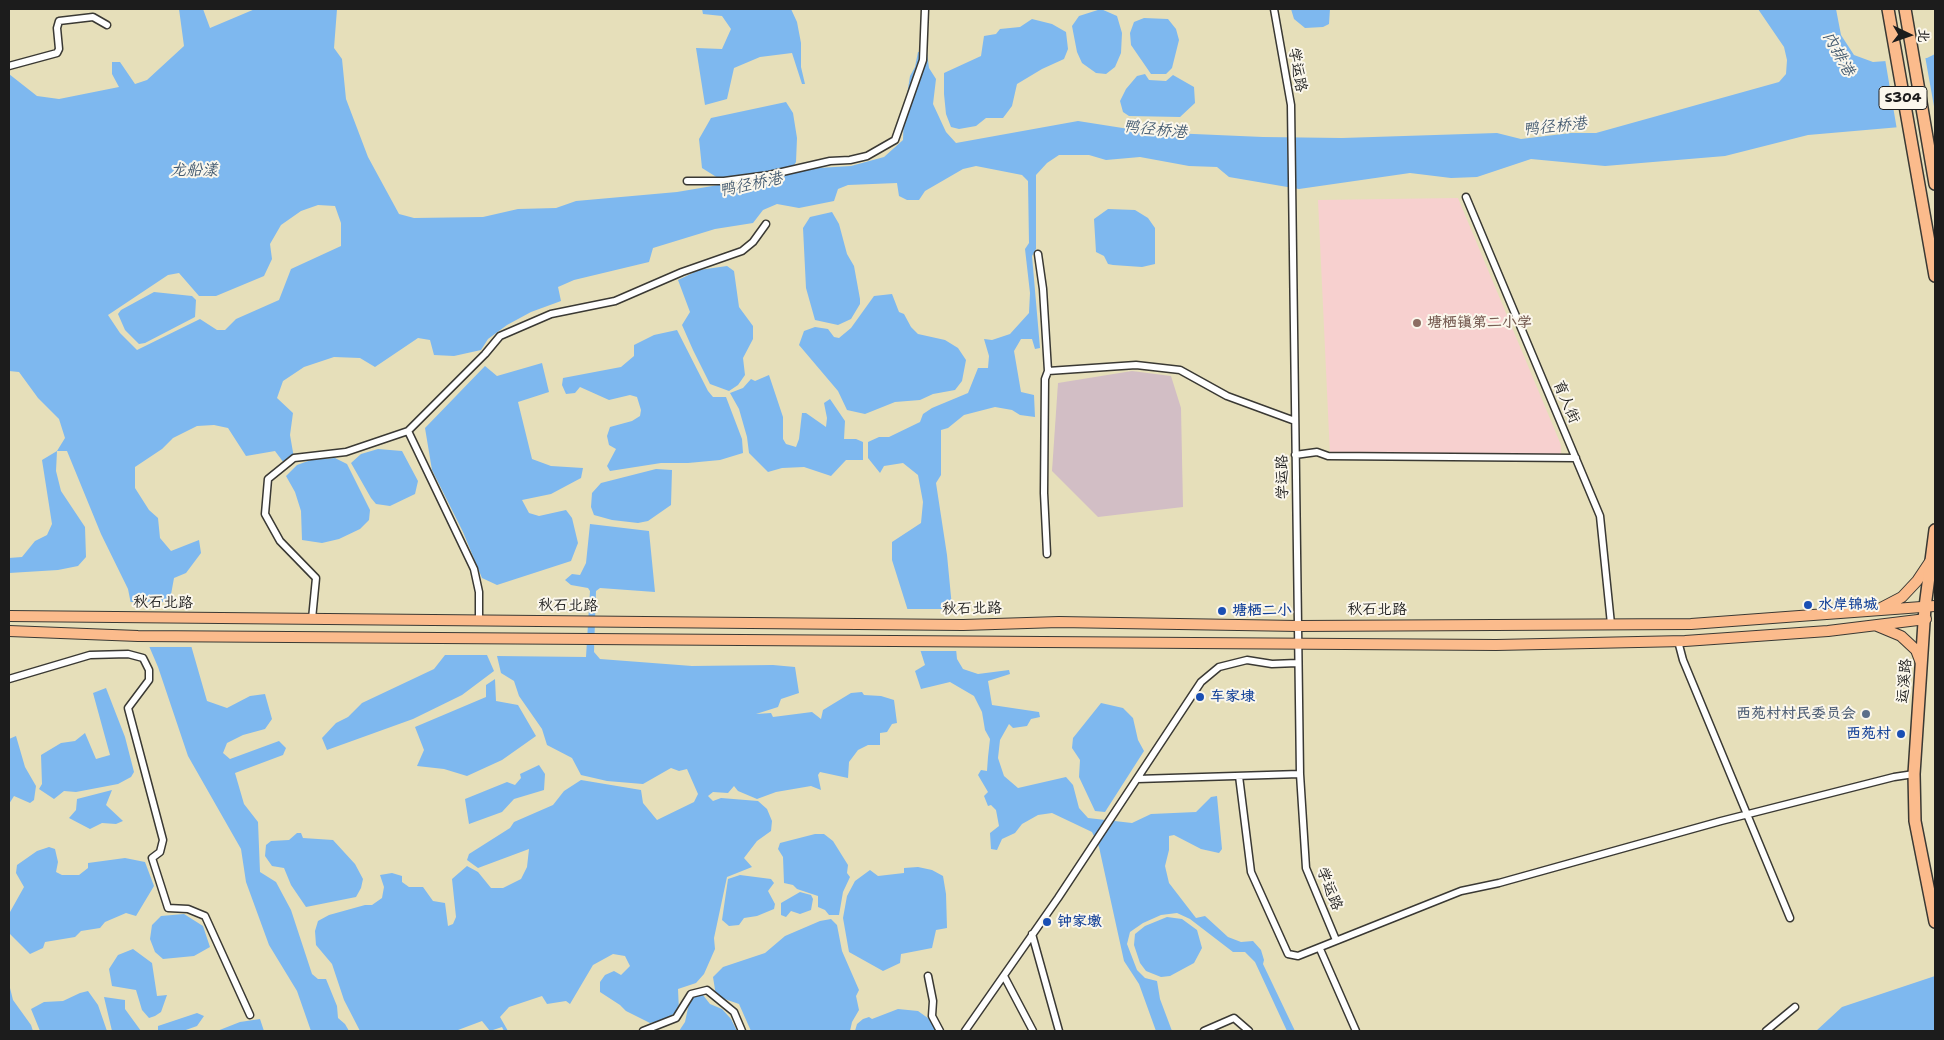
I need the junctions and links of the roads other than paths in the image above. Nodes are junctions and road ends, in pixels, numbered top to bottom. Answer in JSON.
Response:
{"nodes":[{"id":1,"x":925,"y":9,"type":"edge"},
{"id":2,"x":1274,"y":9,"type":"edge"},
{"id":3,"x":1888,"y":9,"type":"edge"},
{"id":4,"x":1905,"y":9,"type":"edge"},
{"id":5,"x":107,"y":25,"type":"dead end"},
{"id":6,"x":9,"y":66,"type":"edge"},
{"id":7,"x":687,"y":181,"type":"dead end"},
{"id":8,"x":1935,"y":184,"type":"edge"},
{"id":9,"x":1466,"y":197,"type":"dead end"},
{"id":10,"x":766,"y":224,"type":"dead end"},
{"id":11,"x":1038,"y":254,"type":"dead end"},
{"id":12,"x":1935,"y":276,"type":"edge"},
{"id":13,"x":1048,"y":371,"type":"junction"},
{"id":14,"x":1295,"y":421,"type":"junction"},
{"id":15,"x":408,"y":431,"type":"junction"},
{"id":16,"x":1295,"y":455,"type":"junction"},
{"id":17,"x":1576,"y":458,"type":"junction"},
{"id":18,"x":1935,"y":530,"type":"edge"},
{"id":19,"x":1047,"y":554,"type":"dead end"},
{"id":20,"x":1932,"y":560,"type":"junction"},
{"id":21,"x":1930,"y":606,"type":"edge"},
{"id":22,"x":1876,"y":611,"type":"junction"},
{"id":23,"x":9,"y":616,"type":"edge"},
{"id":24,"x":312,"y":619,"type":"junction"},
{"id":25,"x":1926,"y":619,"type":"junction"},
{"id":26,"x":479,"y":620,"type":"junction"},
{"id":27,"x":1612,"y":624,"type":"junction"},
{"id":28,"x":1876,"y":625,"type":"junction"},
{"id":29,"x":1298,"y":626,"type":"junction"},
{"id":30,"x":9,"y":631,"type":"edge"},
{"id":31,"x":1678,"y":641,"type":"junction"},
{"id":32,"x":1297,"y":642,"type":"junction"},
{"id":33,"x":1297,"y":663,"type":"junction"},
{"id":34,"x":1922,"y":666,"type":"junction"},
{"id":35,"x":9,"y":679,"type":"edge"},
{"id":36,"x":1300,"y":774,"type":"junction"},
{"id":37,"x":1914,"y":774,"type":"junction"},
{"id":38,"x":1239,"y":776,"type":"junction"},
{"id":39,"x":1137,"y":779,"type":"junction"},
{"id":40,"x":1747,"y":815,"type":"junction"},
{"id":41,"x":1790,"y":918,"type":"dead end"},
{"id":42,"x":1935,"y":922,"type":"edge"},
{"id":43,"x":1032,"y":934,"type":"junction"},
{"id":44,"x":1336,"y":940,"type":"junction"},
{"id":45,"x":1320,"y":949,"type":"junction"},
{"id":46,"x":928,"y":976,"type":"dead end"},
{"id":47,"x":1004,"y":976,"type":"junction"},
{"id":48,"x":1795,"y":1007,"type":"dead end"},
{"id":49,"x":250,"y":1015,"type":"dead end"},
{"id":50,"x":643,"y":1031,"type":"edge"},
{"id":51,"x":742,"y":1031,"type":"edge"},
{"id":52,"x":940,"y":1031,"type":"edge"},
{"id":53,"x":965,"y":1031,"type":"edge"},
{"id":54,"x":1033,"y":1031,"type":"edge"},
{"id":55,"x":1059,"y":1031,"type":"edge"},
{"id":56,"x":1204,"y":1031,"type":"edge"},
{"id":57,"x":1249,"y":1031,"type":"edge"},
{"id":58,"x":1356,"y":1031,"type":"edge"},
{"id":59,"x":1766,"y":1031,"type":"edge"}],
"edges":[{"from":1,"to":7,"type":"street"},
{"from":2,"to":14,"type":"street","name":"学运路"},
{"from":3,"to":12,"type":"highway","number":"S304"},
{"from":4,"to":8,"type":"highway","number":"S304"},
{"from":5,"to":6,"type":"street"},
{"from":9,"to":17,"type":"street","name":"育人街"},
{"from":10,"to":15,"type":"street"},
{"from":11,"to":13,"type":"street"},
{"from":13,"to":14,"type":"street"},
{"from":13,"to":19,"type":"street"},
{"from":14,"to":16,"type":"street","name":"学运路"},
{"from":15,"to":24,"type":"street"},
{"from":15,"to":26,"type":"street"},
{"from":16,"to":17,"type":"street"},
{"from":16,"to":29,"type":"street","name":"学运路"},
{"from":17,"to":27,"type":"street","name":"育人街"},
{"from":18,"to":20,"type":"highway","name":"运溪路"},
{"from":20,"to":21,"type":"highway","name":"运溪路"},
{"from":20,"to":22,"type":"main road"},
{"from":21,"to":22,"type":"main road","name":"秋石北路"},
{"from":21,"to":25,"type":"highway","name":"运溪路"},
{"from":22,"to":27,"type":"main road","name":"秋石北路"},
{"from":23,"to":24,"type":"main road","name":"秋石北路"},
{"from":24,"to":26,"type":"main road","name":"秋石北路"},
{"from":25,"to":28,"type":"main road","name":"秋石北路"},
{"from":25,"to":34,"type":"highway","name":"运溪路"},
{"from":26,"to":29,"type":"main road","name":"秋石北路"},
{"from":27,"to":29,"type":"main road","name":"秋石北路"},
{"from":28,"to":31,"type":"main road","name":"秋石北路"},
{"from":28,"to":34,"type":"main road"},
{"from":29,"to":32,"type":"street","name":"学运路"},
{"from":30,"to":32,"type":"main road","name":"秋石北路"},
{"from":31,"to":32,"type":"main road","name":"秋石北路"},
{"from":31,"to":40,"type":"street"},
{"from":32,"to":33,"type":"street","name":"学运路"},
{"from":33,"to":36,"type":"street","name":"学运路"},
{"from":33,"to":39,"type":"street"},
{"from":34,"to":37,"type":"highway","name":"运溪路"},
{"from":35,"to":49,"type":"street"},
{"from":36,"to":38,"type":"street"},
{"from":36,"to":44,"type":"street","name":"学运路"},
{"from":37,"to":40,"type":"street"},
{"from":37,"to":42,"type":"highway","name":"运溪路"},
{"from":38,"to":39,"type":"street"},
{"from":38,"to":45,"type":"street"},
{"from":39,"to":43,"type":"street"},
{"from":40,"to":41,"type":"street"},
{"from":40,"to":44,"type":"street"},
{"from":43,"to":47,"type":"street"},
{"from":43,"to":55,"type":"street"},
{"from":44,"to":45,"type":"street"},
{"from":45,"to":58,"type":"street"},
{"from":46,"to":52,"type":"street"},
{"from":47,"to":53,"type":"street"},
{"from":47,"to":54,"type":"street"},
{"from":48,"to":59,"type":"street"},
{"from":50,"to":51,"type":"street"},
{"from":56,"to":57,"type":"street"}]}
